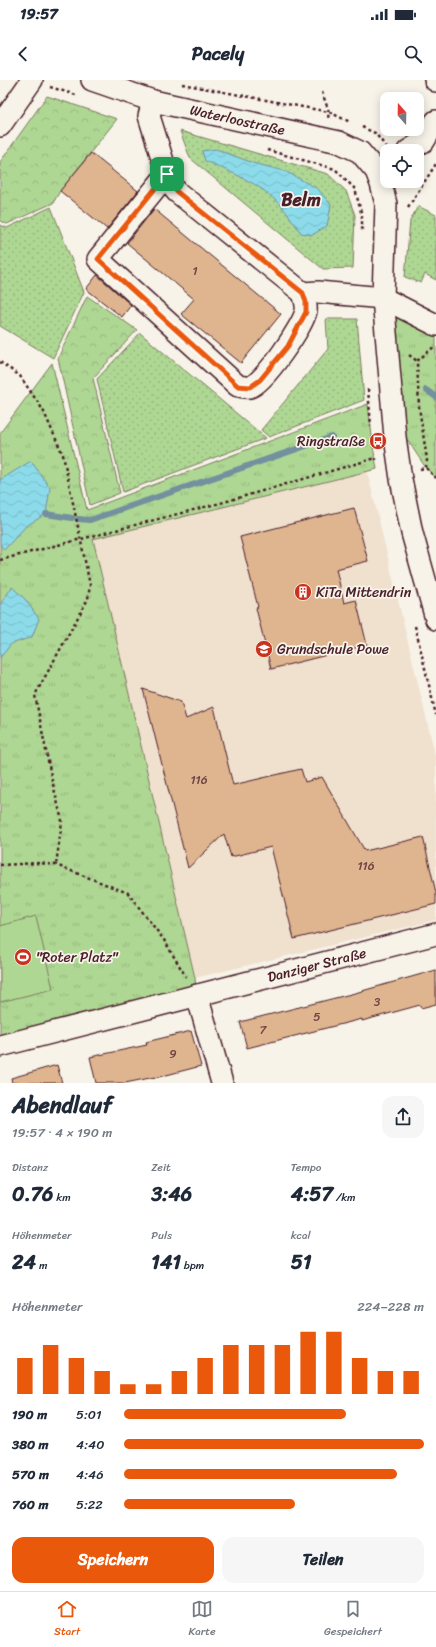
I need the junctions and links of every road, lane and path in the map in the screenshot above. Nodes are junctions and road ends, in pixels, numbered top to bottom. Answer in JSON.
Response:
{"nodes":[{"id":1,"x":32,"y":80,"type":"edge"},
{"id":2,"x":92,"y":80,"type":"edge"},
{"id":3,"x":153,"y":101,"type":"junction"},
{"id":4,"x":436,"y":121,"type":"edge"},
{"id":5,"x":0,"y":126,"type":"edge"},
{"id":6,"x":419,"y":144,"type":"edge"},
{"id":7,"x":436,"y":164,"type":"edge"},
{"id":8,"x":380,"y":166,"type":"edge"},
{"id":9,"x":167,"y":174,"type":"junction"},
{"id":10,"x":382,"y":188,"type":"edge"},
{"id":11,"x":355,"y":189,"type":"dead end"},
{"id":12,"x":406,"y":211,"type":"dead end"},
{"id":13,"x":362,"y":240,"type":"dead end"},
{"id":14,"x":303,"y":293,"type":"junction"},
{"id":15,"x":383,"y":298,"type":"junction"},
{"id":16,"x":436,"y":325,"type":"edge"},
{"id":17,"x":436,"y":346,"type":"edge"},
{"id":18,"x":0,"y":362,"type":"edge"},
{"id":19,"x":377,"y":463,"type":"dead end"},
{"id":20,"x":426,"y":468,"type":"dead end"},
{"id":21,"x":80,"y":539,"type":"junction"},
{"id":22,"x":0,"y":560,"type":"edge"},
{"id":23,"x":436,"y":619,"type":"edge"},
{"id":24,"x":0,"y":865,"type":"edge"},
{"id":25,"x":56,"y":865,"type":"junction"},
{"id":26,"x":436,"y":934,"type":"edge"},
{"id":27,"x":197,"y":995,"type":"junction"},
{"id":28,"x":0,"y":1046,"type":"edge"},
{"id":29,"x":222,"y":1083,"type":"edge"}],
"edges":[{"from":1,"to":5,"type":"street"},
{"from":2,"to":3,"type":"street","name":"Waterloostraße"},
{"from":3,"to":8,"type":"street","name":"Waterloostraße"},
{"from":3,"to":9,"type":"street"},
{"from":4,"to":6,"type":"street"},
{"from":7,"to":12,"type":"path"},
{"from":9,"to":14,"type":"street"},
{"from":9,"to":14,"type":"street"},
{"from":10,"to":15,"type":"street"},
{"from":11,"to":13,"type":"path"},
{"from":14,"to":15,"type":"street"},
{"from":15,"to":16,"type":"street"},
{"from":15,"to":23,"type":"street"},
{"from":17,"to":20,"type":"path"},
{"from":18,"to":21,"type":"path"},
{"from":19,"to":21,"type":"path"},
{"from":21,"to":22,"type":"path"},
{"from":21,"to":25,"type":"path"},
{"from":24,"to":25,"type":"path"},
{"from":25,"to":27,"type":"path"},
{"from":26,"to":27,"type":"street","name":"Danziger Straße"},
{"from":27,"to":28,"type":"street","name":"Danziger Straße"},
{"from":27,"to":29,"type":"street"}]}
